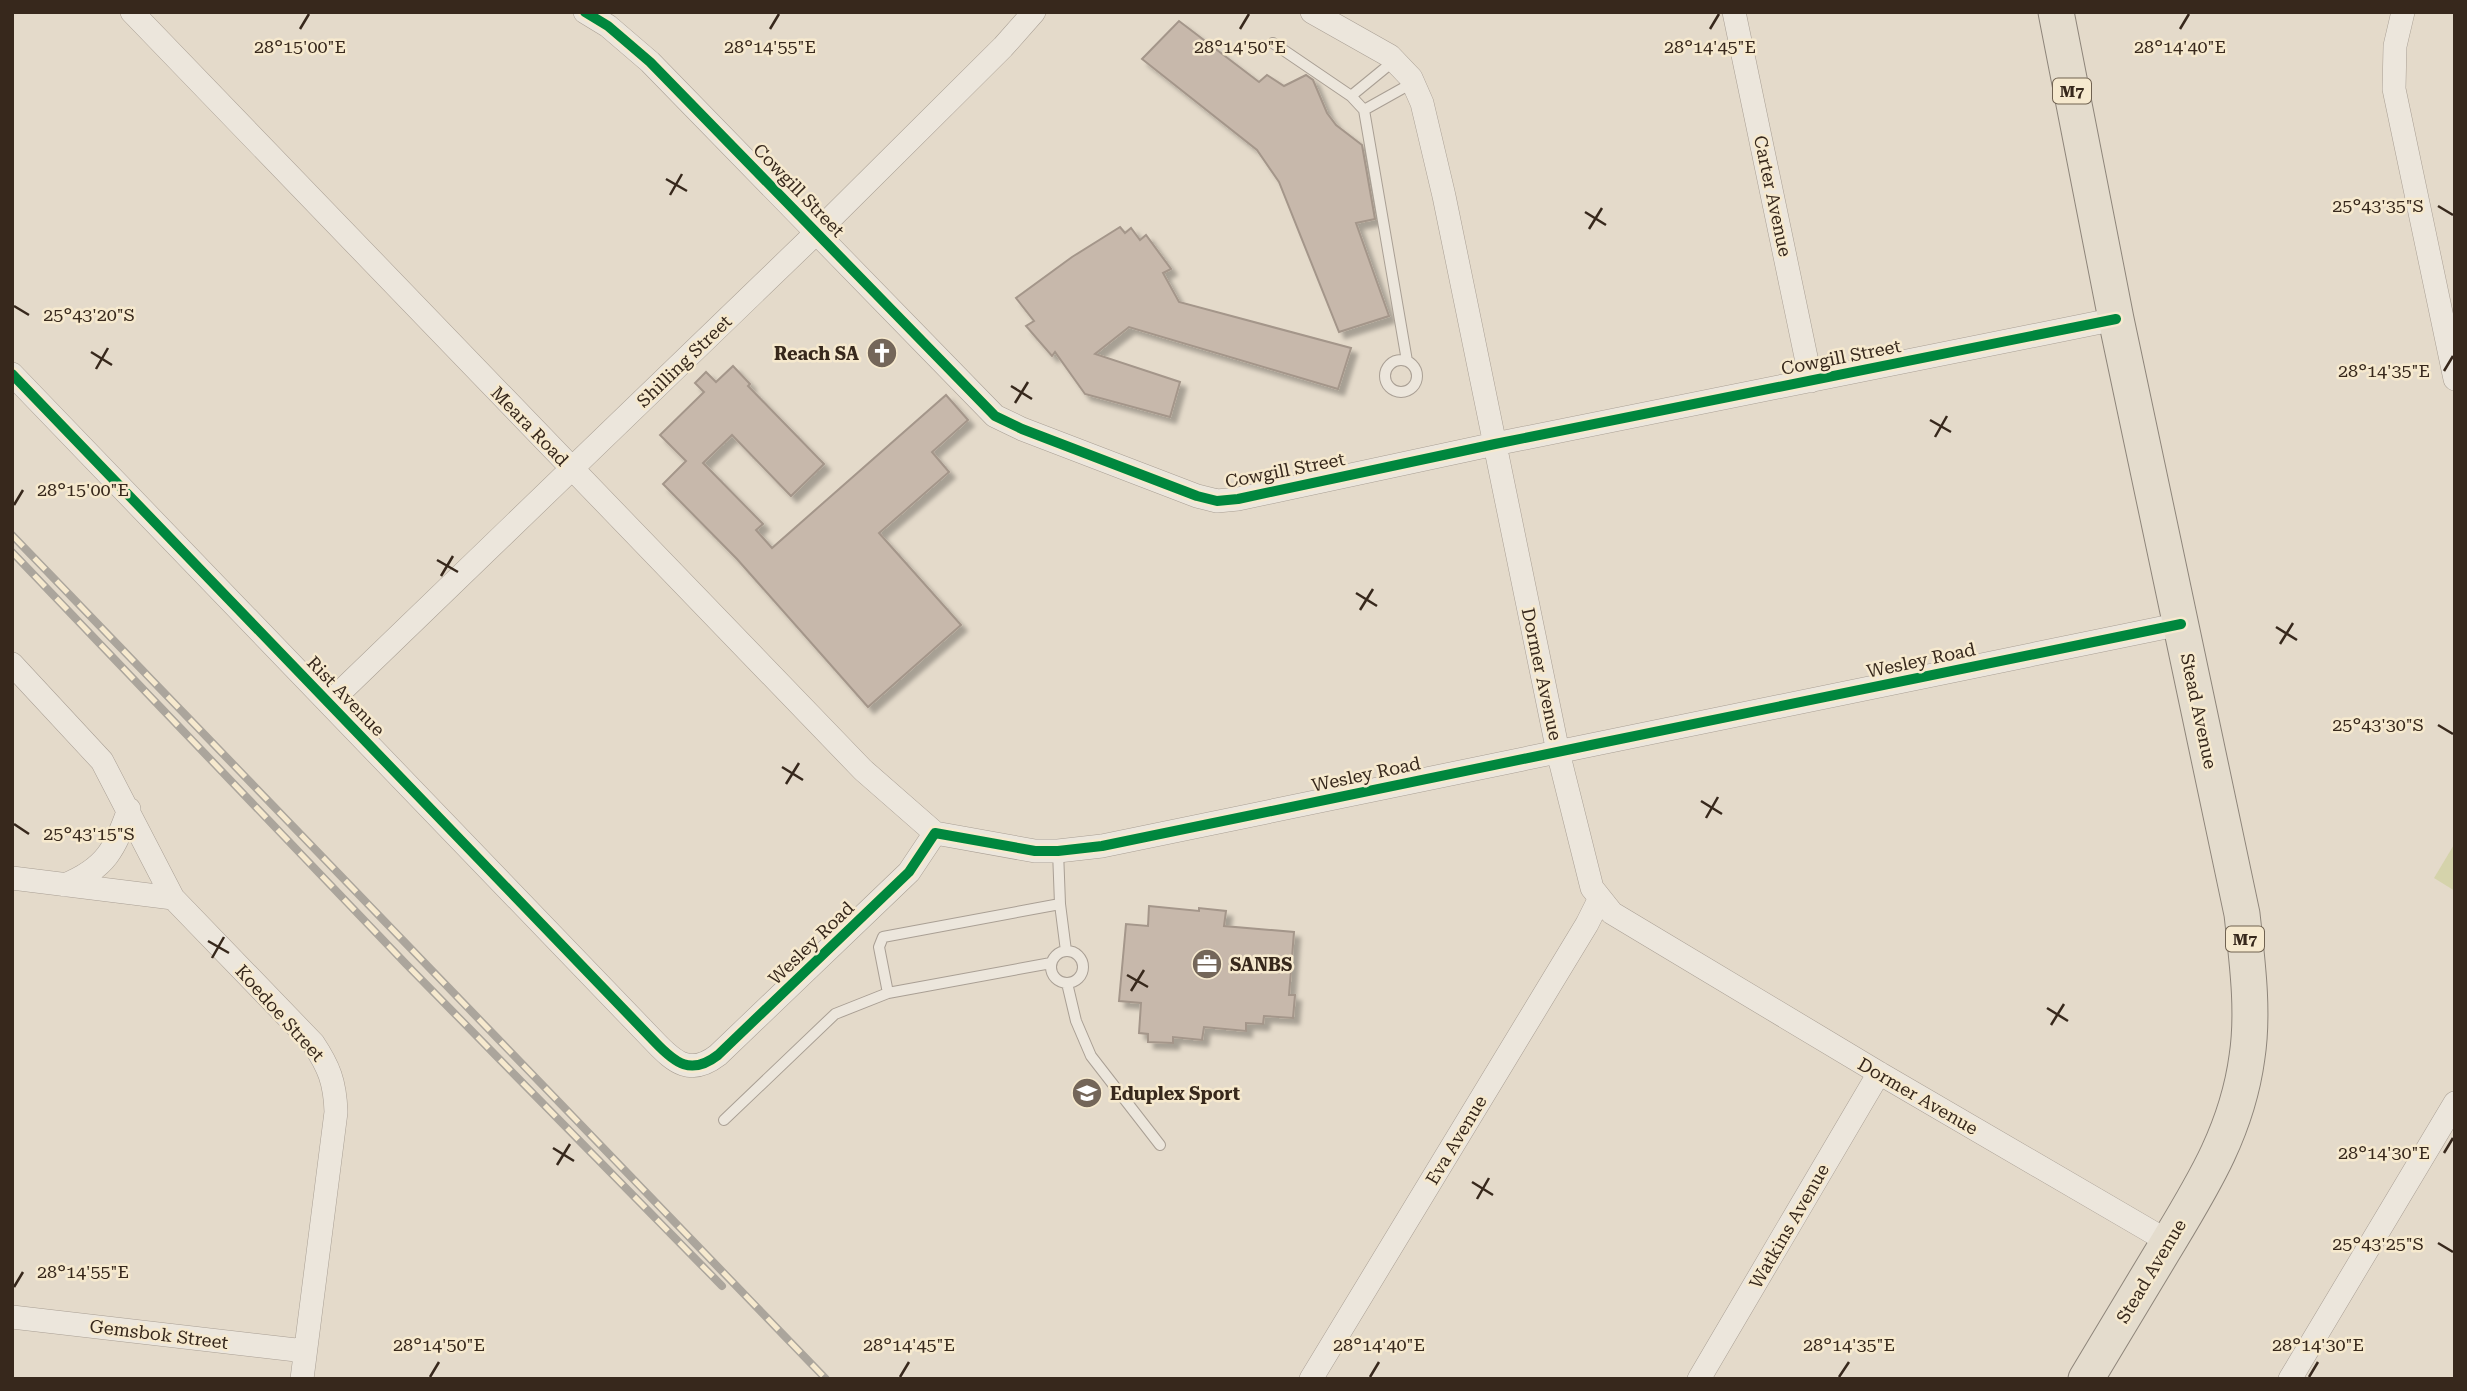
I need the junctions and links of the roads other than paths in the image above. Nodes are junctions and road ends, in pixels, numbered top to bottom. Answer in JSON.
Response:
{"nodes":[{"id":1,"x":132,"y":12,"type":"edge"},
{"id":2,"x":585,"y":12,"type":"edge"},
{"id":3,"x":1034,"y":12,"type":"edge"},
{"id":4,"x":1312,"y":12,"type":"edge"},
{"id":5,"x":1734,"y":12,"type":"edge"},
{"id":6,"x":2056,"y":12,"type":"edge"},
{"id":7,"x":2403,"y":12,"type":"edge"},
{"id":8,"x":1273,"y":43,"type":"dead end"},
{"id":9,"x":1395,"y":60,"type":"junction"},
{"id":10,"x":1414,"y":82,"type":"junction"},
{"id":11,"x":1351,"y":96,"type":"junction"},
{"id":12,"x":1364,"y":110,"type":"junction"},
{"id":13,"x":816,"y":233,"type":"junction"},
{"id":14,"x":2116,"y":318,"type":"junction"},
{"id":15,"x":1406,"y":361,"type":"dead end"},
{"id":16,"x":12,"y":374,"type":"edge"},
{"id":17,"x":2455,"y":379,"type":"edge"},
{"id":18,"x":1811,"y":381,"type":"junction"},
{"id":19,"x":1494,"y":443,"type":"junction"},
{"id":20,"x":572,"y":470,"type":"junction"},
{"id":21,"x":2181,"y":624,"type":"junction"},
{"id":22,"x":12,"y":664,"type":"edge"},
{"id":23,"x":329,"y":703,"type":"junction"},
{"id":24,"x":1558,"y":752,"type":"junction"},
{"id":25,"x":129,"y":810,"type":"junction"},
{"id":26,"x":935,"y":833,"type":"junction"},
{"id":27,"x":1058,"y":851,"type":"junction"},
{"id":28,"x":12,"y":878,"type":"edge"},
{"id":29,"x":65,"y":885,"type":"junction"},
{"id":30,"x":173,"y":898,"type":"junction"},
{"id":31,"x":1599,"y":900,"type":"junction"},
{"id":32,"x":1060,"y":904,"type":"junction"},
{"id":33,"x":1066,"y":951,"type":"junction"},
{"id":34,"x":1051,"y":963,"type":"junction"},
{"id":35,"x":1067,"y":983,"type":"junction"},
{"id":36,"x":888,"y":993,"type":"junction"},
{"id":37,"x":655,"y":1042,"type":"joint"},
{"id":38,"x":1879,"y":1073,"type":"junction"},
{"id":39,"x":2455,"y":1103,"type":"edge"},
{"id":40,"x":724,"y":1120,"type":"dead end"},
{"id":41,"x":1160,"y":1145,"type":"dead end"},
{"id":42,"x":2169,"y":1242,"type":"junction"},
{"id":43,"x":12,"y":1317,"type":"edge"},
{"id":44,"x":305,"y":1351,"type":"junction"},
{"id":45,"x":302,"y":1379,"type":"edge"},
{"id":46,"x":1311,"y":1379,"type":"edge"},
{"id":47,"x":1699,"y":1379,"type":"edge"},
{"id":48,"x":2086,"y":1379,"type":"edge"},
{"id":49,"x":2290,"y":1379,"type":"edge"}],
"edges":[{"from":1,"to":20,"type":"street","name":"Meara Road"},
{"from":2,"to":13,"type":"street","name":"Cowgill Street"},
{"from":3,"to":13,"type":"street","name":"Shilling Street"},
{"from":4,"to":9,"type":"street","name":"Dormer Avenue"},
{"from":5,"to":18,"type":"street","name":"Carter Avenue"},
{"from":6,"to":14,"type":"main road","name":"Stead Avenue","number":"M7"},
{"from":7,"to":17,"type":"street"},
{"from":8,"to":11,"type":"lane"},
{"from":9,"to":10,"type":"street","name":"Dormer Avenue"},
{"from":9,"to":11,"type":"lane"},
{"from":10,"to":12,"type":"lane"},
{"from":10,"to":19,"type":"street","name":"Dormer Avenue"},
{"from":11,"to":12,"type":"lane"},
{"from":12,"to":15,"type":"lane"},
{"from":13,"to":19,"type":"street","name":"Cowgill Street"},
{"from":13,"to":20,"type":"street","name":"Shilling Street"},
{"from":14,"to":18,"type":"street","name":"Cowgill Street"},
{"from":14,"to":21,"type":"main road","name":"Stead Avenue","number":"M7"},
{"from":16,"to":23,"type":"street","name":"Rist Avenue"},
{"from":18,"to":19,"type":"street","name":"Cowgill Street"},
{"from":19,"to":24,"type":"street","name":"Dormer Avenue"},
{"from":20,"to":23,"type":"street","name":"Shilling Street"},
{"from":20,"to":26,"type":"street","name":"Meara Road"},
{"from":21,"to":24,"type":"street","name":"Wesley Road"},
{"from":21,"to":42,"type":"main road","name":"Stead Avenue","number":"M7"},
{"from":22,"to":25,"type":"street","name":"Koedoe Street"},
{"from":23,"to":37,"type":"street","name":"Rist Avenue"},
{"from":24,"to":27,"type":"street","name":"Wesley Road"},
{"from":24,"to":31,"type":"street","name":"Dormer Avenue"},
{"from":25,"to":29,"type":"street"},
{"from":25,"to":30,"type":"street","name":"Koedoe Street"},
{"from":26,"to":27,"type":"street","name":"Wesley Road"},
{"from":26,"to":37,"type":"street","name":"Wesley Road"},
{"from":27,"to":32,"type":"lane"},
{"from":28,"to":29,"type":"street"},
{"from":29,"to":30,"type":"street"},
{"from":30,"to":44,"type":"street","name":"Koedoe Street"},
{"from":31,"to":38,"type":"street","name":"Dormer Avenue"},
{"from":31,"to":46,"type":"street","name":"Eva Avenue"},
{"from":32,"to":33,"type":"lane"},
{"from":32,"to":36,"type":"lane"},
{"from":33,"to":34,"type":"lane"},
{"from":33,"to":35,"type":"lane"},
{"from":34,"to":35,"type":"lane"},
{"from":34,"to":36,"type":"lane"},
{"from":35,"to":41,"type":"lane"},
{"from":36,"to":40,"type":"lane"},
{"from":38,"to":42,"type":"street","name":"Dormer Avenue"},
{"from":38,"to":47,"type":"street","name":"Watkins Avenue"},
{"from":39,"to":49,"type":"street"},
{"from":42,"to":48,"type":"main road","name":"Stead Avenue","number":"M7"},
{"from":43,"to":44,"type":"street","name":"Gemsbok Street"},
{"from":44,"to":45,"type":"street","name":"Koedoe Street"}]}
